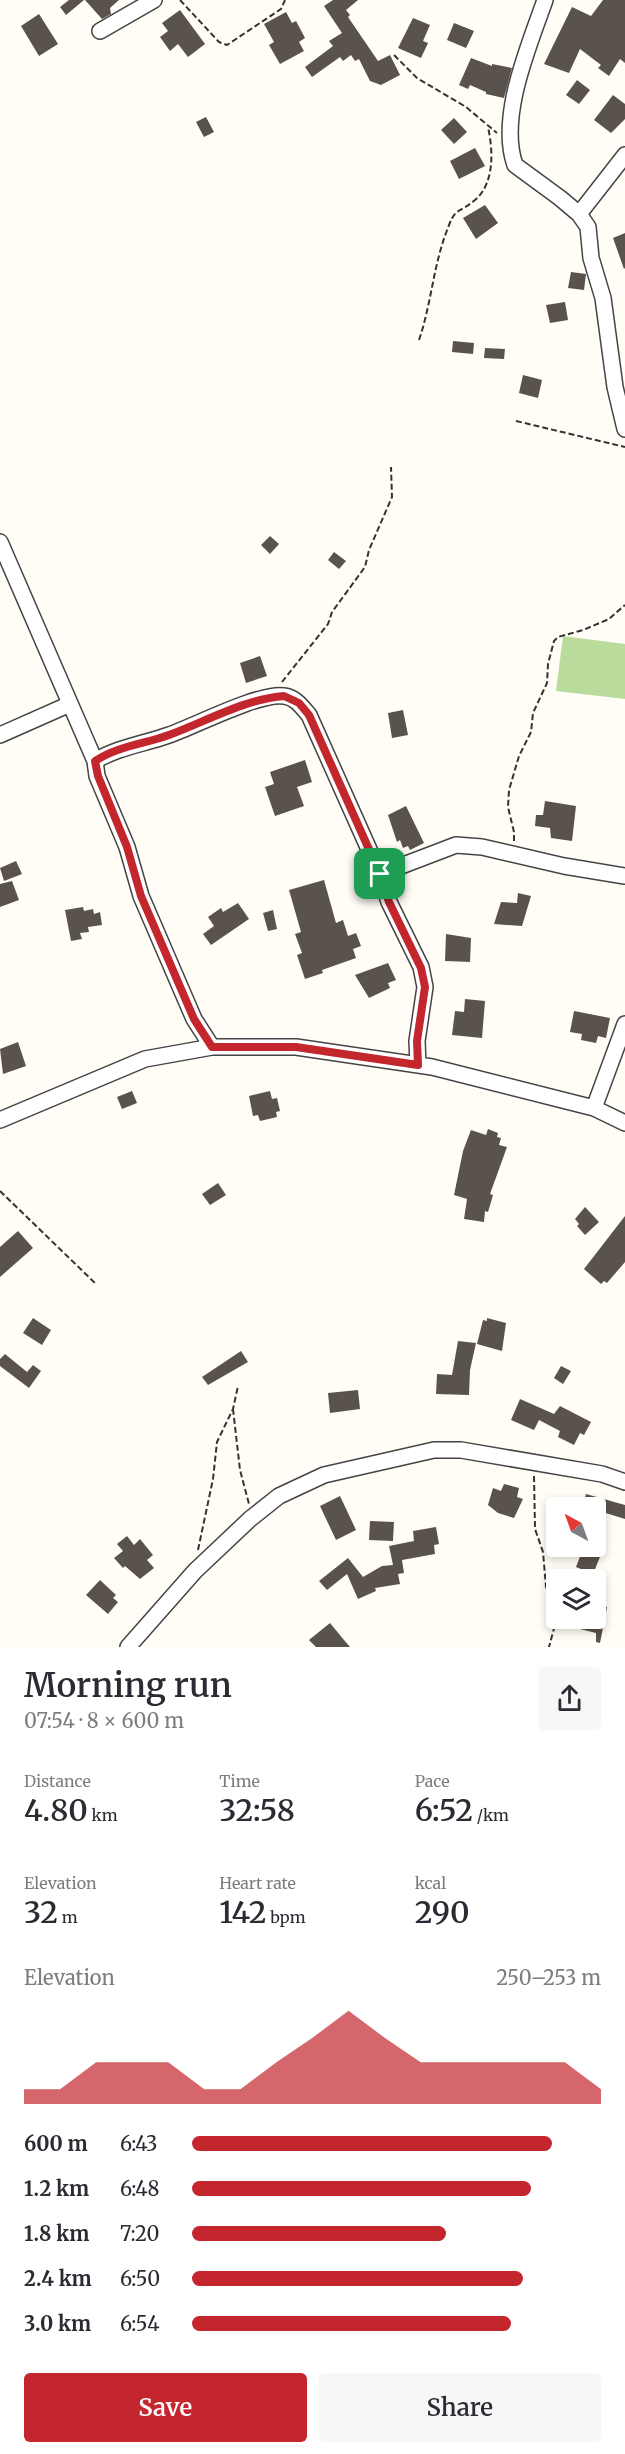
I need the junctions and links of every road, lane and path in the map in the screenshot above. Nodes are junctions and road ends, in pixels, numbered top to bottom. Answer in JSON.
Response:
{"nodes":[{"id":1,"x":154,"y":0,"type":"edge"},
{"id":2,"x":180,"y":0,"type":"edge"},
{"id":3,"x":285,"y":0,"type":"edge"},
{"id":4,"x":545,"y":0,"type":"edge"},
{"id":5,"x":100,"y":31,"type":"dead end"},
{"id":6,"x":394,"y":55,"type":"dead end"},
{"id":7,"x":488,"y":127,"type":"junction"},
{"id":8,"x":511,"y":144,"type":"junction"},
{"id":9,"x":625,"y":155,"type":"edge"},
{"id":10,"x":579,"y":214,"type":"junction"},
{"id":11,"x":420,"y":340,"type":"dead end"},
{"id":12,"x":516,"y":422,"type":"dead end"},
{"id":13,"x":625,"y":429,"type":"edge"},
{"id":14,"x":625,"y":447,"type":"edge"},
{"id":15,"x":391,"y":467,"type":"dead end"},
{"id":16,"x":0,"y":542,"type":"edge"},
{"id":17,"x":625,"y":605,"type":"edge"},
{"id":18,"x":272,"y":697,"type":"junction"},
{"id":19,"x":70,"y":704,"type":"junction"},
{"id":20,"x":0,"y":735,"type":"edge"},
{"id":21,"x":95,"y":761,"type":"junction"},
{"id":22,"x":513,"y":853,"type":"junction"},
{"id":23,"x":380,"y":874,"type":"junction"},
{"id":24,"x":625,"y":876,"type":"edge"},
{"id":25,"x":625,"y":1024,"type":"edge"},
{"id":26,"x":212,"y":1047,"type":"junction"},
{"id":27,"x":418,"y":1065,"type":"junction"},
{"id":28,"x":594,"y":1108,"type":"junction"},
{"id":29,"x":0,"y":1120,"type":"edge"},
{"id":30,"x":625,"y":1124,"type":"edge"},
{"id":31,"x":0,"y":1191,"type":"edge"},
{"id":32,"x":96,"y":1284,"type":"dead end"},
{"id":33,"x":238,"y":1386,"type":"dead end"},
{"id":34,"x":232,"y":1409,"type":"junction"},
{"id":35,"x":532,"y":1461,"type":"junction"},
{"id":36,"x":625,"y":1482,"type":"edge"},
{"id":37,"x":250,"y":1519,"type":"junction"},
{"id":38,"x":195,"y":1570,"type":"junction"},
{"id":39,"x":131,"y":1644,"type":"edge"},
{"id":40,"x":549,"y":1647,"type":"edge"}],
"edges":[{"from":1,"to":5,"type":"street"},
{"from":2,"to":3,"type":"path"},
{"from":4,"to":8,"type":"street"},
{"from":6,"to":7,"type":"path"},
{"from":7,"to":8,"type":"path"},
{"from":7,"to":11,"type":"path"},
{"from":8,"to":10,"type":"street"},
{"from":9,"to":10,"type":"street"},
{"from":10,"to":13,"type":"street"},
{"from":12,"to":14,"type":"path"},
{"from":15,"to":18,"type":"path"},
{"from":16,"to":19,"type":"street"},
{"from":17,"to":22,"type":"path"},
{"from":18,"to":21,"type":"street"},
{"from":18,"to":23,"type":"street"},
{"from":19,"to":20,"type":"street"},
{"from":19,"to":21,"type":"street"},
{"from":21,"to":26,"type":"street"},
{"from":22,"to":23,"type":"street"},
{"from":22,"to":24,"type":"street"},
{"from":23,"to":27,"type":"street"},
{"from":25,"to":28,"type":"street"},
{"from":26,"to":27,"type":"street"},
{"from":26,"to":29,"type":"street"},
{"from":27,"to":28,"type":"street"},
{"from":28,"to":30,"type":"street"},
{"from":31,"to":32,"type":"path"},
{"from":33,"to":34,"type":"path"},
{"from":34,"to":37,"type":"path"},
{"from":34,"to":38,"type":"path"},
{"from":35,"to":36,"type":"street"},
{"from":35,"to":37,"type":"street"},
{"from":35,"to":40,"type":"path"},
{"from":37,"to":38,"type":"street"},
{"from":38,"to":39,"type":"street"}]}
